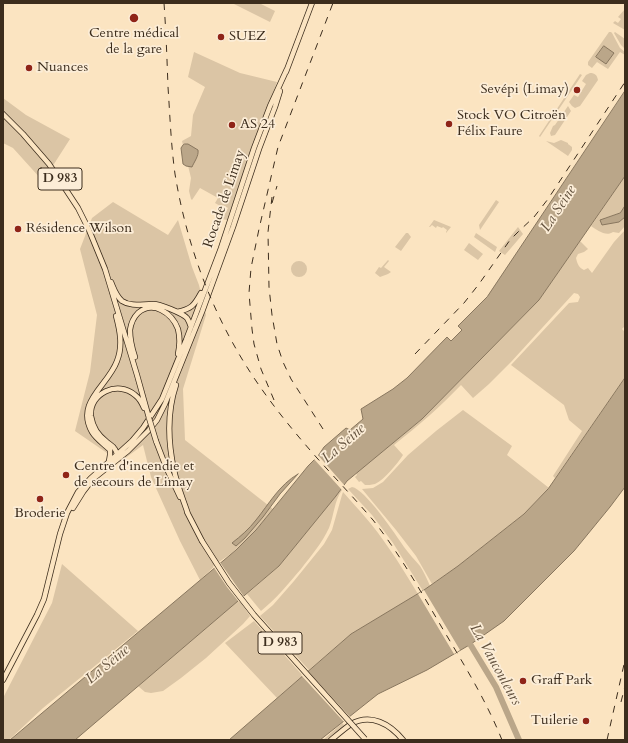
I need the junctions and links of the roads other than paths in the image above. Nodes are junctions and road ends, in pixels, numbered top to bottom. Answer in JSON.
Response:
{"nodes":[{"id":1,"x":312,"y":3,"type":"edge"},
{"id":2,"x":287,"y":69,"type":"junction"},
{"id":3,"x":3,"y":114,"type":"edge"},
{"id":4,"x":105,"y":269,"type":"junction"},
{"id":5,"x":208,"y":281,"type":"junction"},
{"id":6,"x":112,"y":293,"type":"junction"},
{"id":7,"x":176,"y":312,"type":"junction"},
{"id":8,"x":191,"y":326,"type":"junction"},
{"id":9,"x":190,"y":342,"type":"junction"},
{"id":10,"x":186,"y":354,"type":"junction"},
{"id":11,"x":137,"y":376,"type":"junction"},
{"id":12,"x":171,"y":378,"type":"junction"},
{"id":13,"x":148,"y":416,"type":"junction"},
{"id":14,"x":146,"y":424,"type":"junction"},
{"id":15,"x":112,"y":449,"type":"junction"},
{"id":16,"x":118,"y":456,"type":"junction"},
{"id":17,"x":109,"y":461,"type":"junction"},
{"id":18,"x":188,"y":514,"type":"junction"},
{"id":19,"x":65,"y":519,"type":"junction"},
{"id":20,"x":3,"y":680,"type":"edge"},
{"id":21,"x":331,"y":740,"type":"edge"},
{"id":22,"x":366,"y":740,"type":"edge"},
{"id":23,"x":403,"y":740,"type":"edge"}],
"edges":[{"from":1,"to":2,"type":"main road"},
{"from":2,"to":5,"type":"main road","name":"Rocade de Limay"},
{"from":2,"to":9,"type":"main road","name":"Rocade de Limay"},
{"from":3,"to":4,"type":"main road","number":"D 983"},
{"from":4,"to":6,"type":"main road","number":"D 983"},
{"from":4,"to":7,"type":"main road"},
{"from":5,"to":7,"type":"main road"},
{"from":5,"to":8,"type":"main road","name":"Rocade de Limay"},
{"from":6,"to":11,"type":"main road","number":"D 983"},
{"from":6,"to":15,"type":"main road"},
{"from":7,"to":8,"type":"main road"},
{"from":8,"to":9,"type":"main road"},
{"from":8,"to":12,"type":"main road","name":"Rocade de Limay"},
{"from":9,"to":10,"type":"main road","name":"Rocade de Limay"},
{"from":10,"to":16,"type":"main road","name":"Rocade de Limay"},
{"from":10,"to":18,"type":"main road"},
{"from":11,"to":12,"type":"main road"},
{"from":11,"to":13,"type":"main road","number":"D 983"},
{"from":12,"to":14,"type":"main road","name":"Rocade de Limay"},
{"from":13,"to":15,"type":"main road"},
{"from":13,"to":18,"type":"main road","number":"D 983","bridge":true},
{"from":14,"to":15,"type":"main road"},
{"from":14,"to":16,"type":"main road","name":"Rocade de Limay"},
{"from":15,"to":16,"type":"main road"},
{"from":15,"to":17,"type":"main road"},
{"from":16,"to":17,"type":"main road","name":"Rocade de Limay"},
{"from":16,"to":19,"type":"main road","name":"Rocade de Limay"},
{"from":17,"to":19,"type":"main road","name":"Rocade de Limay"},
{"from":18,"to":22,"type":"main road","number":"D 983","bridge":true},
{"from":19,"to":20,"type":"main road","name":"Rocade de Limay"},
{"from":21,"to":23,"type":"main road"}]}
